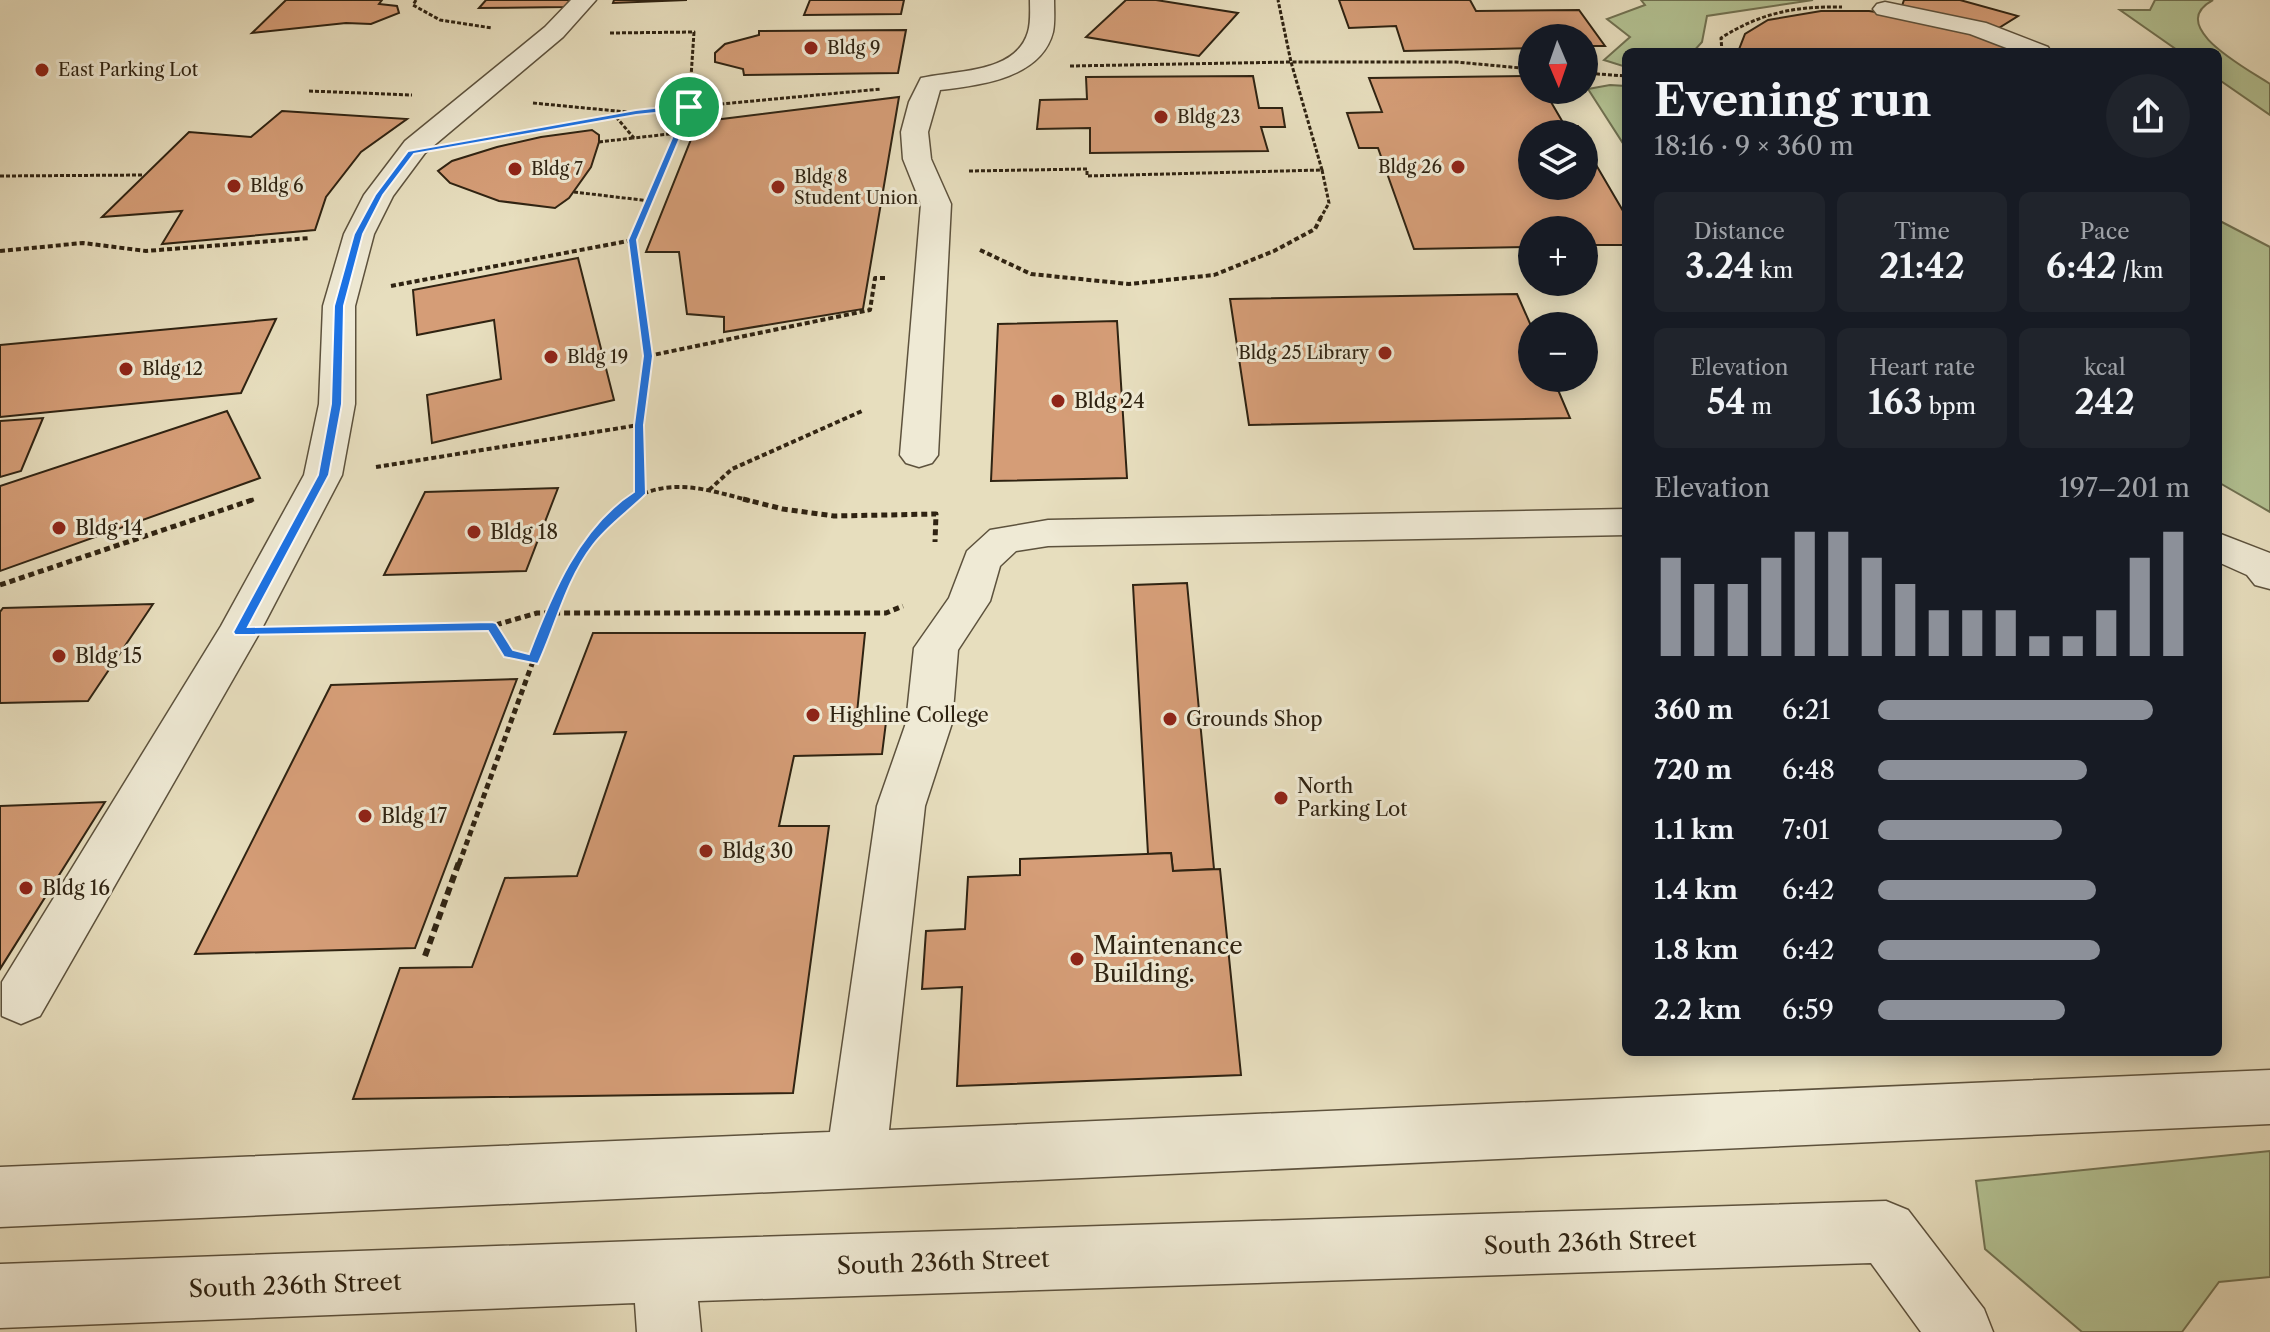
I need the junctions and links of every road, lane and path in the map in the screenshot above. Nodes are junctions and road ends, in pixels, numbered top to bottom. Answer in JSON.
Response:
{"nodes":[{"id":1,"x":416,"y":0,"type":"edge"},
{"id":2,"x":584,"y":0,"type":"edge"},
{"id":3,"x":1042,"y":0,"type":"edge"},
{"id":4,"x":1278,"y":0,"type":"edge"},
{"id":5,"x":1885,"y":9,"type":"joint"},
{"id":6,"x":554,"y":32,"type":"junction"},
{"id":7,"x":1722,"y":48,"type":"edge"},
{"id":8,"x":2029,"y":48,"type":"edge"},
{"id":9,"x":1291,"y":62,"type":"junction"},
{"id":10,"x":1017,"y":63,"type":"junction"},
{"id":11,"x":1518,"y":68,"type":"edge"},
{"id":12,"x":1598,"y":74,"type":"edge"},
{"id":13,"x":1622,"y":76,"type":"edge"},
{"id":14,"x":930,"y":84,"type":"junction"},
{"id":15,"x":309,"y":91,"type":"dead end"},
{"id":16,"x":475,"y":98,"type":"junction"},
{"id":17,"x":689,"y":107,"type":"junction"},
{"id":18,"x":636,"y":112,"type":"junction"},
{"id":19,"x":615,"y":116,"type":"junction"},
{"id":20,"x":678,"y":133,"type":"junction"},
{"id":21,"x":634,"y":138,"type":"junction"},
{"id":22,"x":599,"y":142,"type":"dead end"},
{"id":23,"x":411,"y":152,"type":"junction"},
{"id":24,"x":1322,"y":170,"type":"junction"},
{"id":25,"x":144,"y":175,"type":"dead end"},
{"id":26,"x":0,"y":176,"type":"edge"},
{"id":27,"x":921,"y":176,"type":"junction"},
{"id":28,"x":574,"y":192,"type":"dead end"},
{"id":29,"x":650,"y":201,"type":"junction"},
{"id":30,"x":935,"y":211,"type":"junction"},
{"id":31,"x":359,"y":234,"type":"junction"},
{"id":32,"x":633,"y":240,"type":"junction"},
{"id":33,"x":0,"y":251,"type":"edge"},
{"id":34,"x":931,"y":275,"type":"junction"},
{"id":35,"x":342,"y":295,"type":"junction"},
{"id":36,"x":648,"y":356,"type":"junction"},
{"id":37,"x":862,"y":411,"type":"dead end"},
{"id":38,"x":639,"y":425,"type":"junction"},
{"id":39,"x":919,"y":455,"type":"dead end"},
{"id":40,"x":323,"y":475,"type":"junction"},
{"id":41,"x":708,"y":490,"type":"junction"},
{"id":42,"x":640,"y":494,"type":"junction"},
{"id":43,"x":1622,"y":522,"type":"edge"},
{"id":44,"x":2222,"y":548,"type":"edge"},
{"id":45,"x":935,"y":557,"type":"dead end"},
{"id":46,"x":2267,"y":568,"type":"edge"},
{"id":47,"x":0,"y":585,"type":"edge"},
{"id":48,"x":907,"y":604,"type":"dead end"},
{"id":49,"x":551,"y":612,"type":"junction"},
{"id":50,"x":492,"y":626,"type":"junction"},
{"id":51,"x":239,"y":632,"type":"junction"},
{"id":52,"x":533,"y":660,"type":"junction"},
{"id":53,"x":425,"y":956,"type":"dead end"},
{"id":54,"x":21,"y":999,"type":"dead end"},
{"id":55,"x":2270,"y":1097,"type":"edge"},
{"id":56,"x":856,"y":1160,"type":"junction"},
{"id":57,"x":0,"y":1197,"type":"edge"},
{"id":58,"x":664,"y":1271,"type":"junction"},
{"id":59,"x":0,"y":1296,"type":"edge"},
{"id":60,"x":669,"y":1332,"type":"edge"},
{"id":61,"x":1961,"y":1332,"type":"edge"}],
"edges":[{"from":1,"to":6,"type":"path"},
{"from":2,"to":6,"type":"street"},
{"from":3,"to":10,"type":"street"},
{"from":4,"to":9,"type":"path"},
{"from":5,"to":7,"type":"path"},
{"from":5,"to":8,"type":"street"},
{"from":6,"to":16,"type":"street"},
{"from":6,"to":17,"type":"path"},
{"from":9,"to":10,"type":"path"},
{"from":9,"to":11,"type":"path"},
{"from":9,"to":24,"type":"path"},
{"from":10,"to":14,"type":"street"},
{"from":12,"to":13,"type":"path"},
{"from":14,"to":17,"type":"path"},
{"from":14,"to":27,"type":"street"},
{"from":15,"to":16,"type":"path"},
{"from":16,"to":18,"type":"path"},
{"from":16,"to":23,"type":"street"},
{"from":17,"to":18,"type":"path"},
{"from":17,"to":20,"type":"path"},
{"from":18,"to":19,"type":"path"},
{"from":19,"to":21,"type":"path"},
{"from":19,"to":23,"type":"path"},
{"from":20,"to":21,"type":"path"},
{"from":20,"to":29,"type":"path"},
{"from":21,"to":22,"type":"path"},
{"from":23,"to":31,"type":"street"},
{"from":24,"to":27,"type":"path"},
{"from":24,"to":30,"type":"path"},
{"from":25,"to":26,"type":"path"},
{"from":27,"to":30,"type":"street"},
{"from":28,"to":29,"type":"path"},
{"from":29,"to":32,"type":"path"},
{"from":30,"to":34,"type":"street"},
{"from":31,"to":33,"type":"path"},
{"from":31,"to":35,"type":"street"},
{"from":32,"to":35,"type":"path"},
{"from":32,"to":36,"type":"path"},
{"from":34,"to":36,"type":"path"},
{"from":34,"to":39,"type":"street"},
{"from":35,"to":40,"type":"street"},
{"from":36,"to":38,"type":"path"},
{"from":37,"to":41,"type":"path"},
{"from":38,"to":40,"type":"path"},
{"from":38,"to":42,"type":"path"},
{"from":40,"to":47,"type":"path"},
{"from":40,"to":51,"type":"street"},
{"from":41,"to":42,"type":"path"},
{"from":41,"to":45,"type":"path"},
{"from":42,"to":49,"type":"path"},
{"from":43,"to":56,"type":"street"},
{"from":44,"to":46,"type":"street"},
{"from":48,"to":49,"type":"path"},
{"from":49,"to":50,"type":"path"},
{"from":49,"to":52,"type":"path"},
{"from":50,"to":51,"type":"path"},
{"from":50,"to":52,"type":"path"},
{"from":51,"to":54,"type":"street"},
{"from":52,"to":53,"type":"path"},
{"from":55,"to":56,"type":"street"},
{"from":56,"to":57,"type":"street"},
{"from":58,"to":59,"type":"street","name":"South 236th Street"},
{"from":58,"to":60,"type":"street"},
{"from":58,"to":61,"type":"street","name":"South 236th Street"}]}
